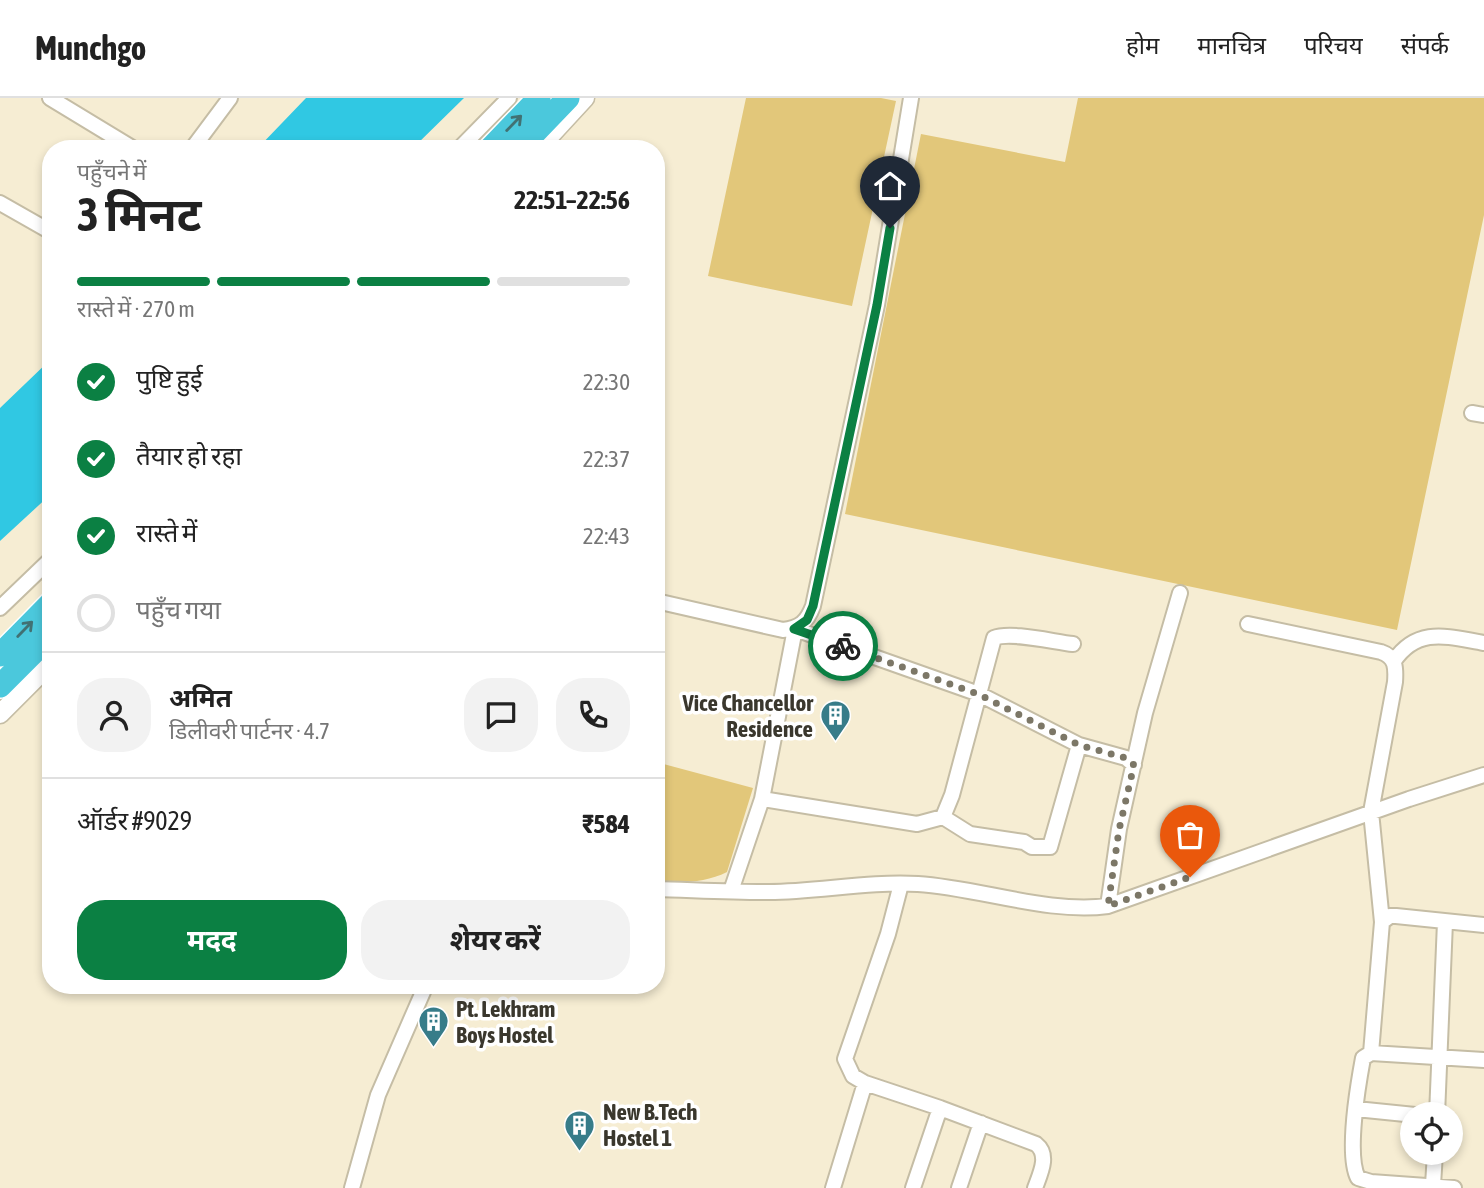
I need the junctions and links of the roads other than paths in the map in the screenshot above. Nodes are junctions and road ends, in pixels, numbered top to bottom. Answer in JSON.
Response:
{"nodes":[{"id":1,"x":50,"y":98,"type":"edge"},
{"id":2,"x":230,"y":98,"type":"edge"},
{"id":3,"x":509,"y":98,"type":"edge"},
{"id":4,"x":539,"y":98,"type":"edge"},
{"id":5,"x":568,"y":98,"type":"edge"},
{"id":6,"x":585,"y":98,"type":"edge"},
{"id":7,"x":911,"y":98,"type":"edge"},
{"id":8,"x":119,"y":140,"type":"edge"},
{"id":9,"x":199,"y":140,"type":"edge"},
{"id":10,"x":468,"y":140,"type":"edge"},
{"id":11,"x":499,"y":140,"type":"edge"},
{"id":12,"x":528,"y":140,"type":"edge"},
{"id":13,"x":546,"y":140,"type":"edge"},
{"id":14,"x":0,"y":203,"type":"edge"},
{"id":15,"x":42,"y":227,"type":"edge"},
{"id":16,"x":42,"y":568,"type":"edge"},
{"id":17,"x":1180,"y":593,"type":"dead end"},
{"id":18,"x":665,"y":603,"type":"edge"},
{"id":19,"x":0,"y":608,"type":"edge"},
{"id":20,"x":42,"y":612,"type":"edge"},
{"id":21,"x":1248,"y":624,"type":"dead end"},
{"id":22,"x":794,"y":629,"type":"junction"},
{"id":23,"x":1484,"y":643,"type":"edge"},
{"id":24,"x":42,"y":644,"type":"edge"},
{"id":25,"x":1073,"y":644,"type":"dead end"},
{"id":26,"x":0,"y":655,"type":"edge"},
{"id":27,"x":1394,"y":661,"type":"junction"},
{"id":28,"x":42,"y":672,"type":"edge"},
{"id":29,"x":0,"y":686,"type":"edge"},
{"id":30,"x":978,"y":694,"type":"junction"},
{"id":31,"x":0,"y":714,"type":"edge"},
{"id":32,"x":1079,"y":745,"type":"junction"},
{"id":33,"x":1134,"y":765,"type":"junction"},
{"id":34,"x":1484,"y":775,"type":"edge"},
{"id":35,"x":762,"y":799,"type":"junction"},
{"id":36,"x":1371,"y":813,"type":"junction"},
{"id":37,"x":943,"y":817,"type":"junction"},
{"id":38,"x":901,"y":884,"type":"junction"},
{"id":39,"x":665,"y":889,"type":"edge"},
{"id":40,"x":731,"y":891,"type":"junction"},
{"id":41,"x":1108,"y":906,"type":"junction"},
{"id":42,"x":1382,"y":922,"type":"junction"},
{"id":43,"x":1445,"y":922,"type":"junction"},
{"id":44,"x":1484,"y":925,"type":"edge"},
{"id":45,"x":422,"y":994,"type":"edge"},
{"id":46,"x":1371,"y":1054,"type":"junction"},
{"id":47,"x":1440,"y":1056,"type":"junction"},
{"id":48,"x":1484,"y":1060,"type":"edge"},
{"id":49,"x":865,"y":1083,"type":"junction"},
{"id":50,"x":1438,"y":1102,"type":"edge"},
{"id":51,"x":940,"y":1108,"type":"junction"},
{"id":52,"x":1356,"y":1109,"type":"junction"},
{"id":53,"x":1400,"y":1113,"type":"edge"},
{"id":54,"x":981,"y":1123,"type":"junction"},
{"id":55,"x":1434,"y":1165,"type":"edge"},
{"id":56,"x":1433,"y":1185,"type":"junction"},
{"id":57,"x":352,"y":1188,"type":"edge"},
{"id":58,"x":834,"y":1188,"type":"edge"},
{"id":59,"x":913,"y":1188,"type":"edge"},
{"id":60,"x":959,"y":1188,"type":"edge"},
{"id":61,"x":1035,"y":1188,"type":"edge"},
{"id":62,"x":1454,"y":1188,"type":"edge"}],
"edges":[{"from":1,"to":8,"type":"street"},
{"from":2,"to":9,"type":"street"},
{"from":3,"to":10,"type":"street"},
{"from":11,"to":4,"type":"highway","one_way":true},
{"from":5,"to":12,"type":"highway"},
{"from":6,"to":13,"type":"street"},
{"from":7,"to":22,"type":"street"},
{"from":14,"to":15,"type":"street"},
{"from":16,"to":19,"type":"street"},
{"from":17,"to":33,"type":"street"},
{"from":18,"to":22,"type":"street"},
{"from":26,"to":20,"type":"highway","one_way":true},
{"from":21,"to":27,"type":"street"},
{"from":22,"to":30,"type":"street"},
{"from":22,"to":35,"type":"street"},
{"from":23,"to":27,"type":"street"},
{"from":24,"to":29,"type":"highway"},
{"from":25,"to":30,"type":"street"},
{"from":27,"to":36,"type":"street"},
{"from":28,"to":31,"type":"street"},
{"from":30,"to":32,"type":"street"},
{"from":30,"to":37,"type":"street"},
{"from":32,"to":33,"type":"street"},
{"from":32,"to":37,"type":"street"},
{"from":33,"to":41,"type":"street"},
{"from":34,"to":36,"type":"street"},
{"from":35,"to":37,"type":"street"},
{"from":35,"to":40,"type":"street"},
{"from":36,"to":41,"type":"street"},
{"from":36,"to":42,"type":"street"},
{"from":38,"to":40,"type":"street"},
{"from":38,"to":41,"type":"street"},
{"from":38,"to":49,"type":"street"},
{"from":39,"to":40,"type":"street"},
{"from":42,"to":43,"type":"street"},
{"from":42,"to":46,"type":"street"},
{"from":43,"to":44,"type":"street"},
{"from":43,"to":47,"type":"street"},
{"from":45,"to":57,"type":"street"},
{"from":46,"to":47,"type":"street"},
{"from":46,"to":52,"type":"street"},
{"from":47,"to":48,"type":"street"},
{"from":47,"to":50,"type":"street"},
{"from":49,"to":51,"type":"street"},
{"from":49,"to":58,"type":"street"},
{"from":51,"to":54,"type":"street"},
{"from":51,"to":59,"type":"street"},
{"from":52,"to":53,"type":"street"},
{"from":52,"to":56,"type":"street"},
{"from":54,"to":60,"type":"street"},
{"from":54,"to":61,"type":"street"},
{"from":55,"to":56,"type":"street"},
{"from":56,"to":62,"type":"street"}]}
